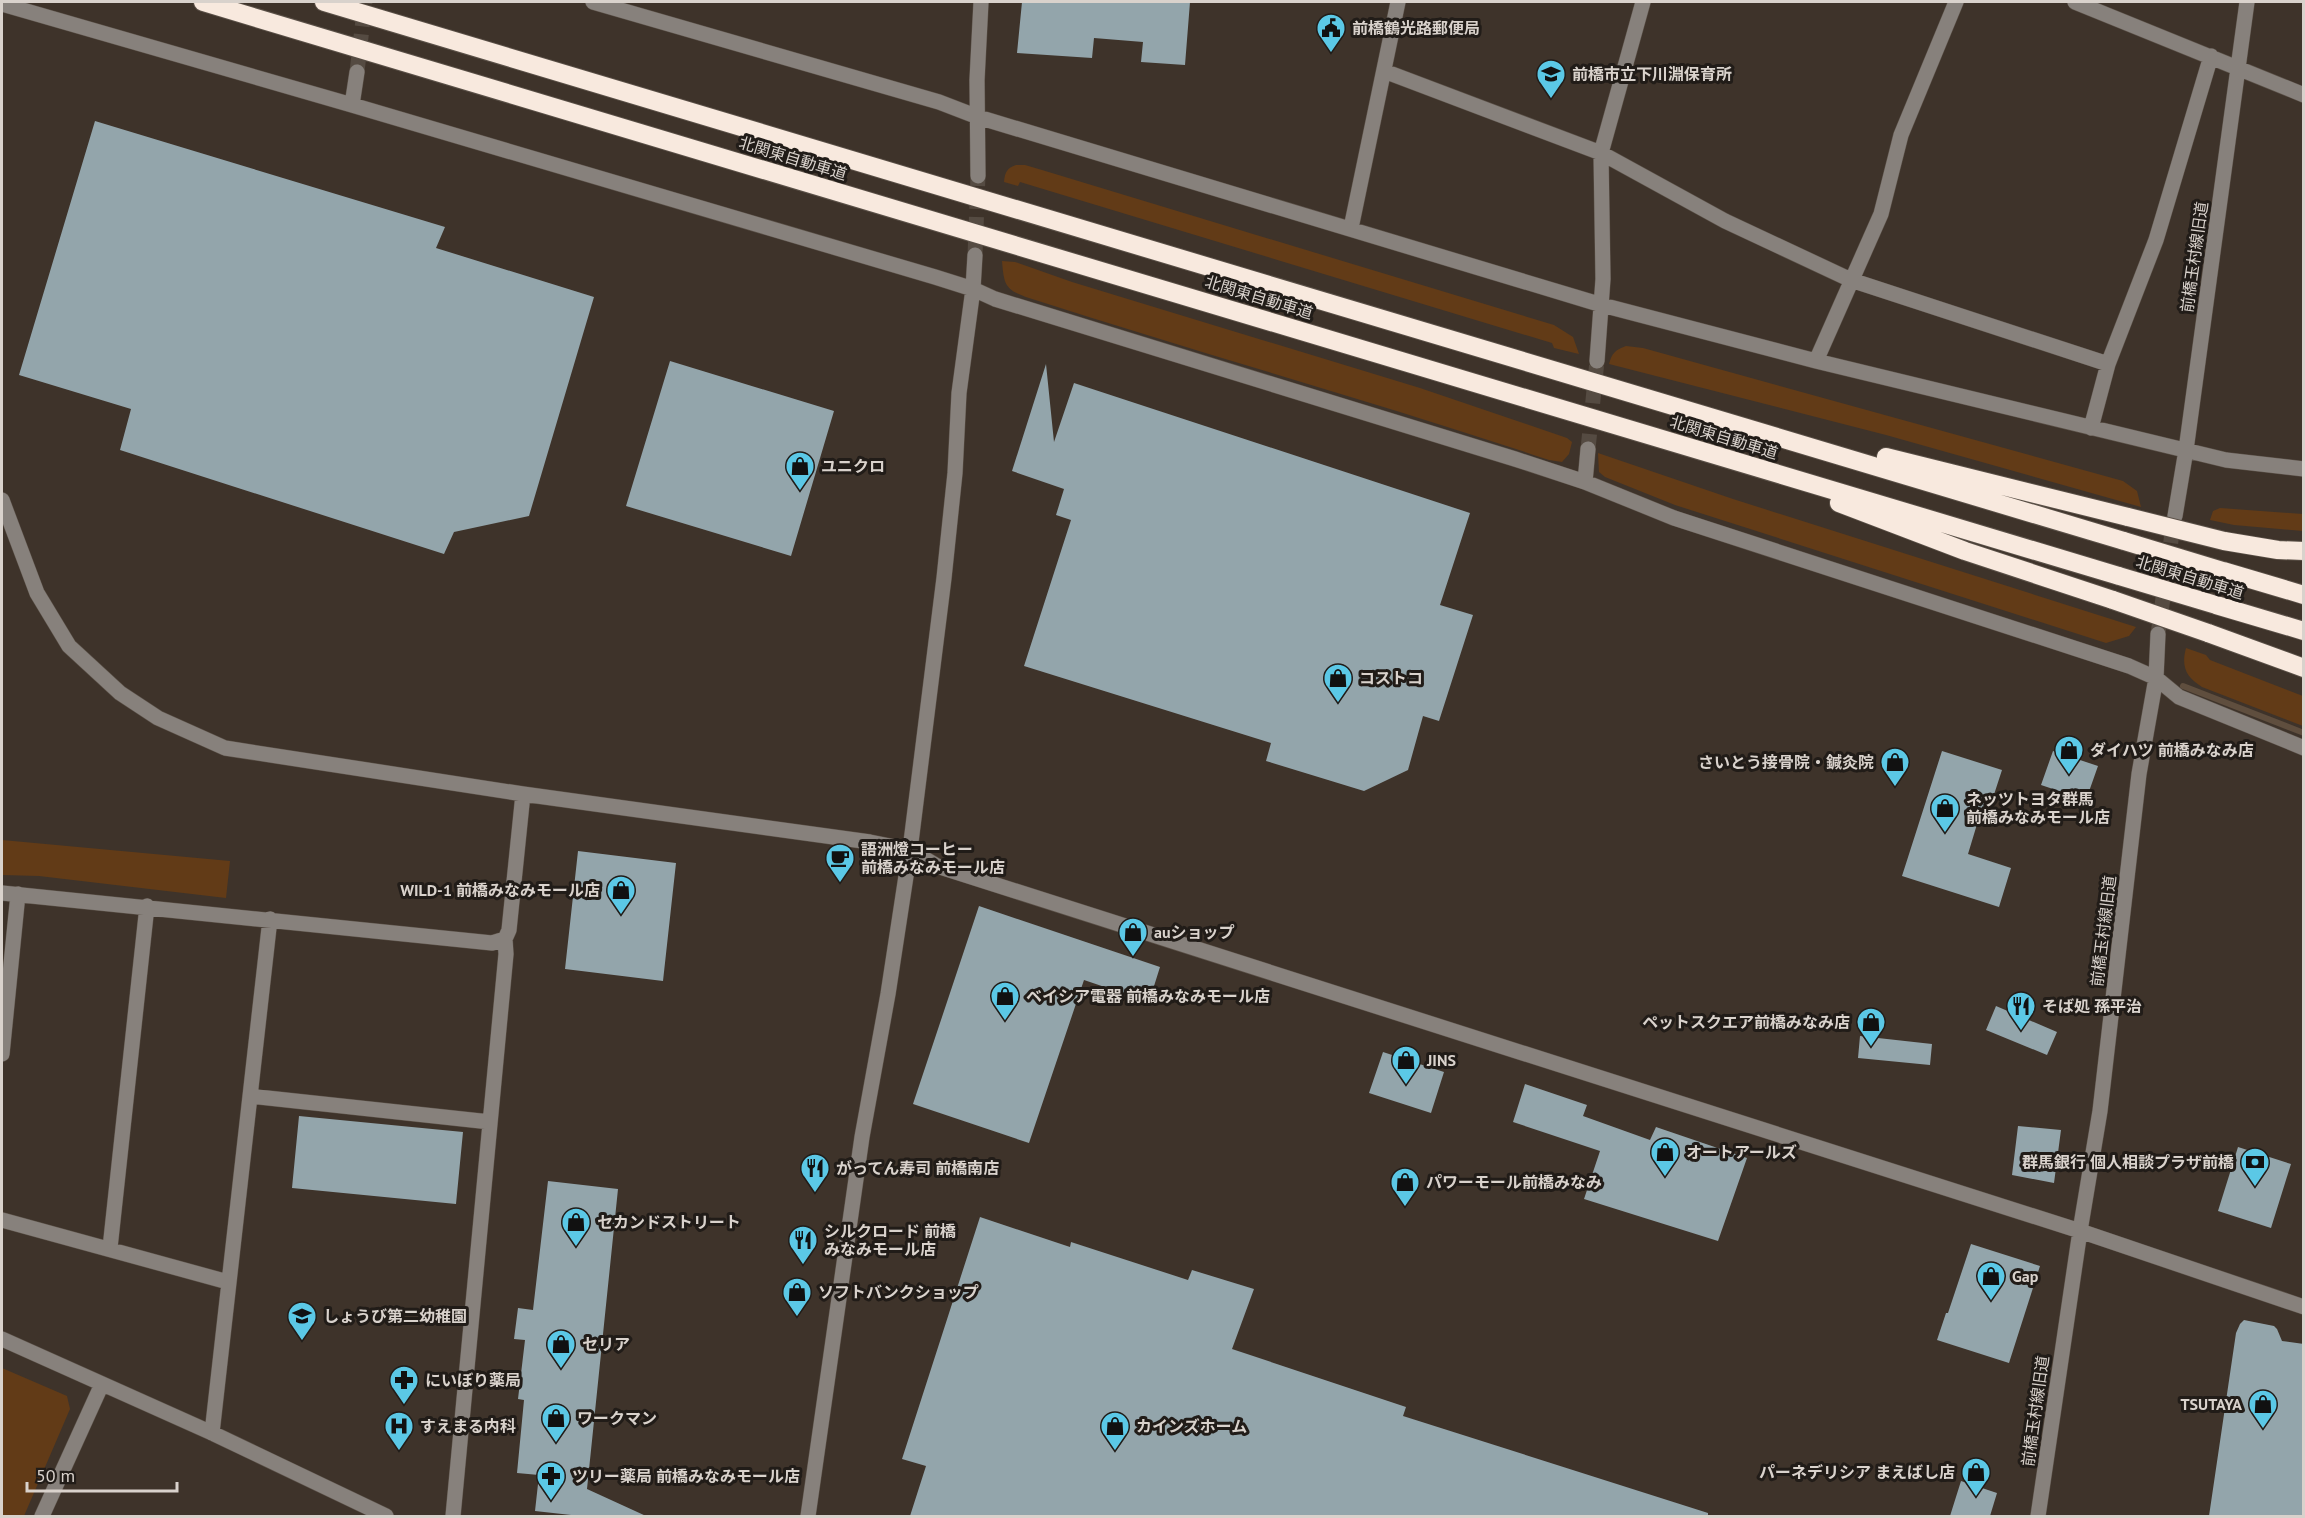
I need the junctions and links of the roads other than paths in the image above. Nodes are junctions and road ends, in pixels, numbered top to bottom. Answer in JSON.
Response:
{"nodes":[{"id":1,"x":203,"y":2,"type":"edge"},
{"id":2,"x":324,"y":2,"type":"edge"},
{"id":3,"x":593,"y":2,"type":"edge"},
{"id":4,"x":981,"y":2,"type":"edge"},
{"id":5,"x":1398,"y":2,"type":"edge"},
{"id":6,"x":1643,"y":2,"type":"edge"},
{"id":7,"x":1956,"y":2,"type":"edge"},
{"id":8,"x":2075,"y":2,"type":"edge"},
{"id":9,"x":2247,"y":2,"type":"edge"},
{"id":10,"x":2,"y":4,"type":"edge"},
{"id":11,"x":2211,"y":56,"type":"junction"},
{"id":12,"x":2239,"y":67,"type":"junction"},
{"id":13,"x":1384,"y":70,"type":"junction"},
{"id":14,"x":357,"y":72,"type":"tunnel mouth"},
{"id":15,"x":2304,"y":95,"type":"edge"},
{"id":16,"x":352,"y":105,"type":"junction"},
{"id":17,"x":978,"y":117,"type":"junction"},
{"id":18,"x":1601,"y":153,"type":"junction"},
{"id":19,"x":978,"y":176,"type":"tunnel mouth"},
{"id":20,"x":1351,"y":228,"type":"junction"},
{"id":21,"x":975,"y":255,"type":"tunnel mouth"},
{"id":22,"x":1851,"y":280,"type":"junction"},
{"id":23,"x":974,"y":289,"type":"junction"},
{"id":24,"x":1602,"y":304,"type":"junction"},
{"id":25,"x":1597,"y":361,"type":"tunnel mouth"},
{"id":26,"x":1816,"y":361,"type":"junction"},
{"id":27,"x":2108,"y":364,"type":"junction"},
{"id":28,"x":1674,"y":407,"type":"junction"},
{"id":29,"x":2091,"y":428,"type":"junction"},
{"id":30,"x":1588,"y":449,"type":"tunnel mouth"},
{"id":31,"x":1700,"y":450,"type":"junction"},
{"id":32,"x":2186,"y":450,"type":"junction"},
{"id":33,"x":2304,"y":469,"type":"edge"},
{"id":34,"x":1585,"y":482,"type":"junction"},
{"id":35,"x":2,"y":500,"type":"edge"},
{"id":36,"x":2175,"y":516,"type":"tunnel mouth"},
{"id":37,"x":2304,"y":551,"type":"edge"},
{"id":38,"x":2304,"y":595,"type":"edge"},
{"id":39,"x":2304,"y":631,"type":"edge"},
{"id":40,"x":2158,"y":634,"type":"tunnel mouth"},
{"id":41,"x":2304,"y":668,"type":"edge"},
{"id":42,"x":2156,"y":678,"type":"junction"},
{"id":43,"x":2304,"y":748,"type":"edge"},
{"id":44,"x":523,"y":794,"type":"junction"},
{"id":45,"x":910,"y":850,"type":"junction"},
{"id":46,"x":2,"y":893,"type":"edge"},
{"id":47,"x":18,"y":894,"type":"junction"},
{"id":48,"x":147,"y":906,"type":"junction"},
{"id":49,"x":270,"y":919,"type":"junction"},
{"id":50,"x":505,"y":939,"type":"junction"},
{"id":51,"x":3,"y":1028,"type":"edge"},
{"id":52,"x":2,"y":1054,"type":"edge"},
{"id":53,"x":250,"y":1096,"type":"junction"},
{"id":54,"x":490,"y":1122,"type":"junction"},
{"id":55,"x":2,"y":1220,"type":"edge"},
{"id":56,"x":2080,"y":1232,"type":"junction"},
{"id":57,"x":110,"y":1248,"type":"junction"},
{"id":58,"x":228,"y":1282,"type":"junction"},
{"id":59,"x":2304,"y":1307,"type":"edge"},
{"id":60,"x":2,"y":1339,"type":"edge"},
{"id":61,"x":102,"y":1384,"type":"junction"},
{"id":62,"x":213,"y":1433,"type":"junction"},
{"id":63,"x":42,"y":1516,"type":"edge"},
{"id":64,"x":386,"y":1516,"type":"edge"},
{"id":65,"x":453,"y":1516,"type":"edge"},
{"id":66,"x":808,"y":1516,"type":"edge"},
{"id":67,"x":2038,"y":1516,"type":"edge"}],
"edges":[{"from":1,"to":31,"type":"highway","name":"北関東自動車道"},
{"from":2,"to":28,"type":"highway","name":"北関東自動車道"},
{"from":3,"to":17,"type":"street"},
{"from":4,"to":17,"type":"street"},
{"from":5,"to":13,"type":"street"},
{"from":6,"to":18,"type":"street"},
{"from":7,"to":22,"type":"street"},
{"from":8,"to":11,"type":"street"},
{"from":9,"to":12,"type":"street","name":"前橋玉村線旧道"},
{"from":10,"to":16,"type":"street"},
{"from":11,"to":12,"type":"street"},
{"from":11,"to":27,"type":"street"},
{"from":12,"to":15,"type":"street"},
{"from":12,"to":32,"type":"street","name":"前橋玉村線旧道"},
{"from":13,"to":18,"type":"street"},
{"from":13,"to":20,"type":"street"},
{"from":14,"to":16,"type":"street"},
{"from":16,"to":23,"type":"street"},
{"from":17,"to":19,"type":"street"},
{"from":17,"to":20,"type":"street"},
{"from":18,"to":22,"type":"street"},
{"from":18,"to":24,"type":"street"},
{"from":20,"to":24,"type":"street"},
{"from":21,"to":23,"type":"street"},
{"from":22,"to":26,"type":"street"},
{"from":22,"to":27,"type":"street"},
{"from":23,"to":34,"type":"street"},
{"from":23,"to":45,"type":"street"},
{"from":24,"to":25,"type":"street"},
{"from":24,"to":26,"type":"street"},
{"from":26,"to":29,"type":"street"},
{"from":27,"to":29,"type":"street"},
{"from":28,"to":37,"type":"highway","bridge":true},
{"from":28,"to":38,"type":"highway","name":"北関東自動車道","bridge":true},
{"from":29,"to":32,"type":"street"},
{"from":30,"to":34,"type":"street"},
{"from":31,"to":39,"type":"highway","name":"北関東自動車道","bridge":true},
{"from":31,"to":41,"type":"highway","bridge":true},
{"from":32,"to":33,"type":"street"},
{"from":32,"to":36,"type":"street","name":"前橋玉村線旧道"},
{"from":34,"to":42,"type":"street"},
{"from":35,"to":44,"type":"street"},
{"from":40,"to":42,"type":"street","name":"前橋玉村線旧道"},
{"from":42,"to":43,"type":"street"},
{"from":42,"to":56,"type":"street","name":"前橋玉村線旧道"},
{"from":44,"to":45,"type":"street"},
{"from":44,"to":50,"type":"street"},
{"from":45,"to":56,"type":"street"},
{"from":45,"to":66,"type":"street"},
{"from":46,"to":47,"type":"street"},
{"from":47,"to":48,"type":"street"},
{"from":47,"to":51,"type":"street"},
{"from":48,"to":49,"type":"street"},
{"from":48,"to":57,"type":"street"},
{"from":49,"to":50,"type":"street"},
{"from":49,"to":53,"type":"street"},
{"from":50,"to":54,"type":"street"},
{"from":51,"to":52,"type":"street"},
{"from":53,"to":54,"type":"street"},
{"from":53,"to":58,"type":"street"},
{"from":54,"to":65,"type":"street"},
{"from":55,"to":57,"type":"street"},
{"from":56,"to":59,"type":"street"},
{"from":56,"to":67,"type":"street","name":"前橋玉村線旧道"},
{"from":57,"to":58,"type":"street"},
{"from":58,"to":62,"type":"street"},
{"from":60,"to":61,"type":"street"},
{"from":61,"to":62,"type":"street"},
{"from":61,"to":63,"type":"street"},
{"from":62,"to":64,"type":"street"}]}
